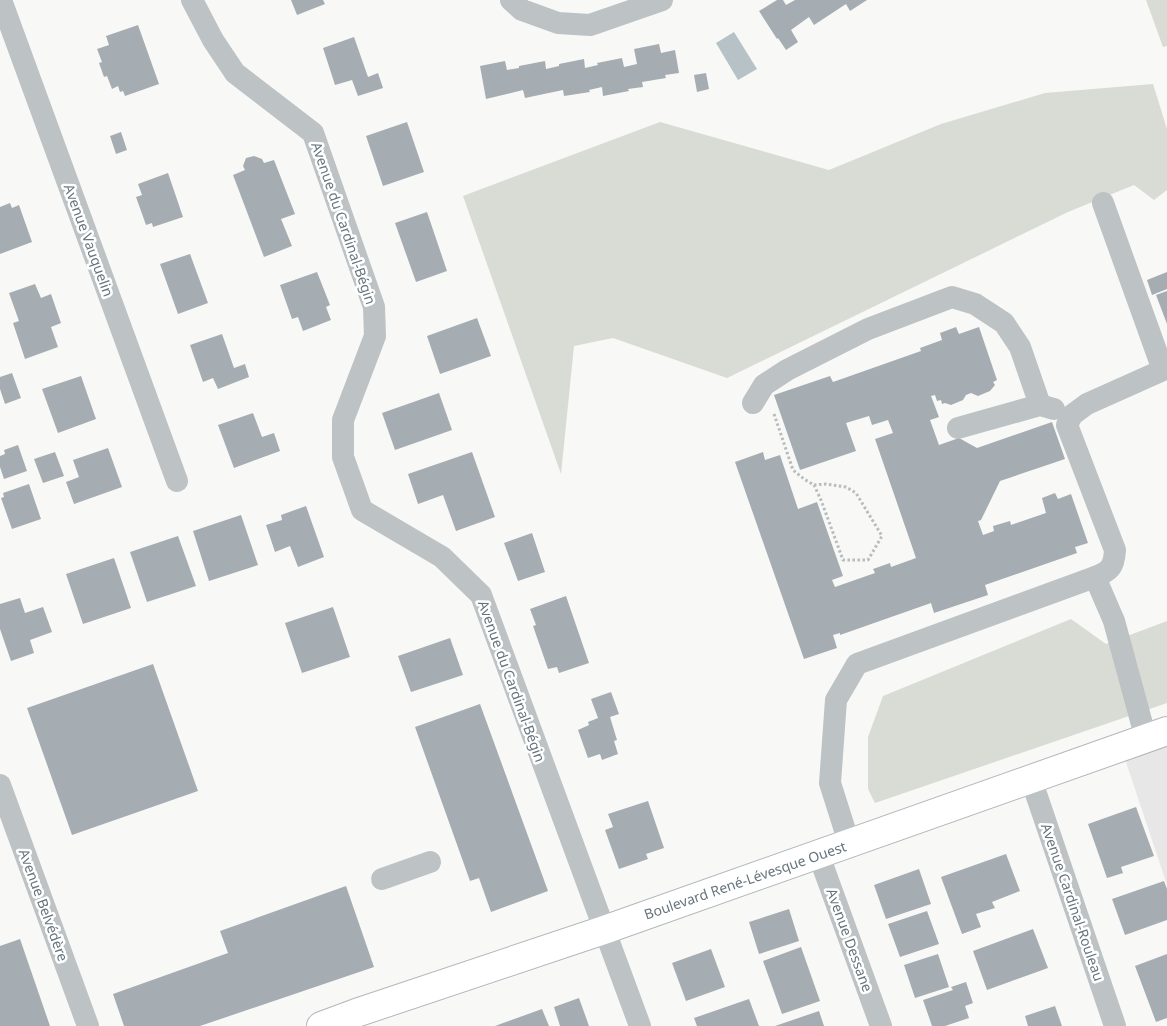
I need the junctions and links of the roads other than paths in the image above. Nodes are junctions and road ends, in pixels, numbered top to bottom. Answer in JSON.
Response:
{"nodes":[{"id":1,"x":1,"y":0,"type":"edge"},
{"id":2,"x":192,"y":0,"type":"edge"},
{"id":3,"x":511,"y":0,"type":"edge"},
{"id":4,"x":662,"y":0,"type":"edge"},
{"id":5,"x":1103,"y":203,"type":"dead end"},
{"id":6,"x":758,"y":394,"type":"road end"},
{"id":7,"x":1040,"y":405,"type":"junction"},
{"id":8,"x":1072,"y":415,"type":"junction"},
{"id":9,"x":958,"y":428,"type":"dead end"},
{"id":10,"x":177,"y":481,"type":"dead end"},
{"id":11,"x":1095,"y":577,"type":"junction"},
{"id":12,"x":1156,"y":735,"type":"edge"},
{"id":13,"x":1031,"y":779,"type":"junction"},
{"id":14,"x":0,"y":785,"type":"edge"},
{"id":15,"x":849,"y":843,"type":"junction"},
{"id":16,"x":818,"y":853,"type":"junction"},
{"id":17,"x":430,"y":862,"type":"dead end"},
{"id":18,"x":382,"y":879,"type":"dead end"},
{"id":19,"x":604,"y":930,"type":"junction"},
{"id":20,"x":358,"y":1019,"type":"edge"},
{"id":21,"x":88,"y":1026,"type":"edge"},
{"id":22,"x":321,"y":1026,"type":"edge"},
{"id":23,"x":640,"y":1026,"type":"edge"},
{"id":24,"x":881,"y":1026,"type":"edge"},
{"id":25,"x":1115,"y":1026,"type":"edge"}],
"edges":[{"from":1,"to":10,"type":"street","name":"Avenue Vauquelin"},
{"from":2,"to":19,"type":"street","name":"Avenue du Cardinal-Bégin"},
{"from":3,"to":4,"type":"street"},
{"from":5,"to":8,"type":"street"},
{"from":6,"to":7,"type":"street"},
{"from":7,"to":8,"type":"street"},
{"from":7,"to":9,"type":"street"},
{"from":8,"to":11,"type":"street"},
{"from":11,"to":12,"type":"street"},
{"from":11,"to":15,"type":"street"},
{"from":12,"to":13,"type":"main road","name":"Boulevard René-Lévesque Ouest"},
{"from":13,"to":15,"type":"main road","name":"Boulevard René-Lévesque Ouest"},
{"from":13,"to":25,"type":"street","name":"Avenue Cardinal-Rouleau"},
{"from":14,"to":21,"type":"street","name":"Avenue Belvédère"},
{"from":15,"to":16,"type":"main road","name":"Boulevard René-Lévesque Ouest"},
{"from":16,"to":19,"type":"main road","name":"Boulevard René-Lévesque Ouest"},
{"from":16,"to":24,"type":"street","name":"Avenue Dessane"},
{"from":17,"to":18,"type":"street"},
{"from":19,"to":20,"type":"main road","name":"Boulevard René-Lévesque Ouest"},
{"from":19,"to":23,"type":"street","name":"Avenue du Cardinal-Bégin"},
{"from":20,"to":22,"type":"main road","name":"Boulevard René-Lévesque Ouest"}]}
